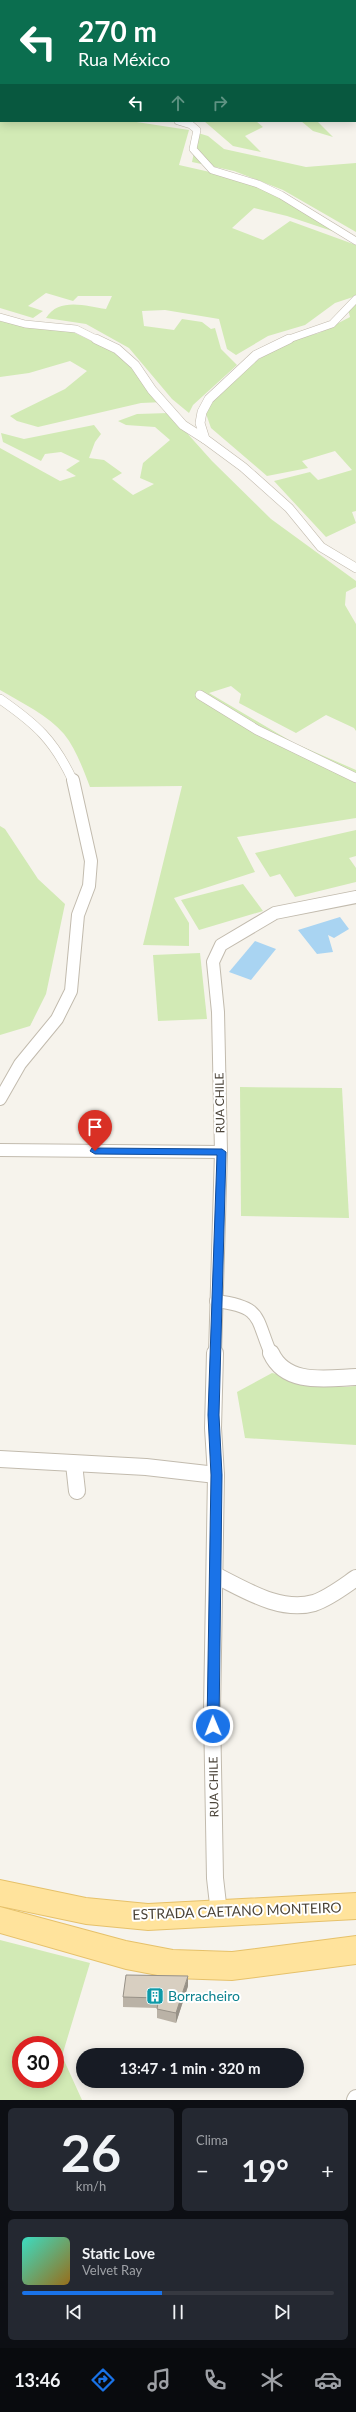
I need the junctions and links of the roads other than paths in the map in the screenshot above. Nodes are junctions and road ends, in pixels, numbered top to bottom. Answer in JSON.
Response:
{"nodes":[{"id":1,"x":181,"y":122,"type":"edge"},
{"id":2,"x":356,"y":241,"type":"edge"},
{"id":3,"x":356,"y":299,"type":"edge"},
{"id":4,"x":0,"y":317,"type":"edge"},
{"id":5,"x":205,"y":439,"type":"junction"},
{"id":6,"x":356,"y":568,"type":"edge"},
{"id":7,"x":200,"y":695,"type":"dead end"},
{"id":8,"x":0,"y":699,"type":"edge"},
{"id":9,"x":356,"y":778,"type":"edge"},
{"id":10,"x":356,"y":897,"type":"edge"},
{"id":11,"x":0,"y":1099,"type":"edge"},
{"id":12,"x":0,"y":1150,"type":"edge"},
{"id":13,"x":222,"y":1152,"type":"junction"},
{"id":14,"x":216,"y":1301,"type":"junction"},
{"id":15,"x":356,"y":1377,"type":"edge"},
{"id":16,"x":0,"y":1459,"type":"edge"},
{"id":17,"x":74,"y":1464,"type":"junction"},
{"id":18,"x":216,"y":1475,"type":"junction"},
{"id":19,"x":77,"y":1491,"type":"dead end"},
{"id":20,"x":214,"y":1575,"type":"junction"},
{"id":21,"x":356,"y":1578,"type":"edge"},
{"id":22,"x":0,"y":1893,"type":"edge"},
{"id":23,"x":356,"y":1906,"type":"edge"},
{"id":24,"x":219,"y":1913,"type":"junction"},
{"id":25,"x":0,"y":1920,"type":"edge"},
{"id":26,"x":356,"y":1950,"type":"edge"}],
"edges":[{"from":1,"to":2,"type":"street"},
{"from":3,"to":5,"type":"street"},
{"from":4,"to":5,"type":"street"},
{"from":5,"to":6,"type":"street"},
{"from":7,"to":9,"type":"street"},
{"from":8,"to":11,"type":"street"},
{"from":10,"to":13,"type":"street","name":"RUA CHILE"},
{"from":12,"to":13,"type":"street"},
{"from":13,"to":14,"type":"street","name":"RUA CHILE"},
{"from":14,"to":15,"type":"street"},
{"from":14,"to":18,"type":"street","name":"RUA CHILE"},
{"from":16,"to":17,"type":"street"},
{"from":17,"to":18,"type":"street"},
{"from":17,"to":19,"type":"street"},
{"from":18,"to":20,"type":"street","name":"RUA CHILE"},
{"from":20,"to":21,"type":"street"},
{"from":20,"to":24,"type":"street","name":"RUA CHILE"},
{"from":22,"to":24,"type":"main road","name":"ESTRADA CAETANO MONTEIRO"},
{"from":23,"to":24,"type":"main road","name":"ESTRADA CAETANO MONTEIRO"},
{"from":25,"to":26,"type":"main road"}]}
